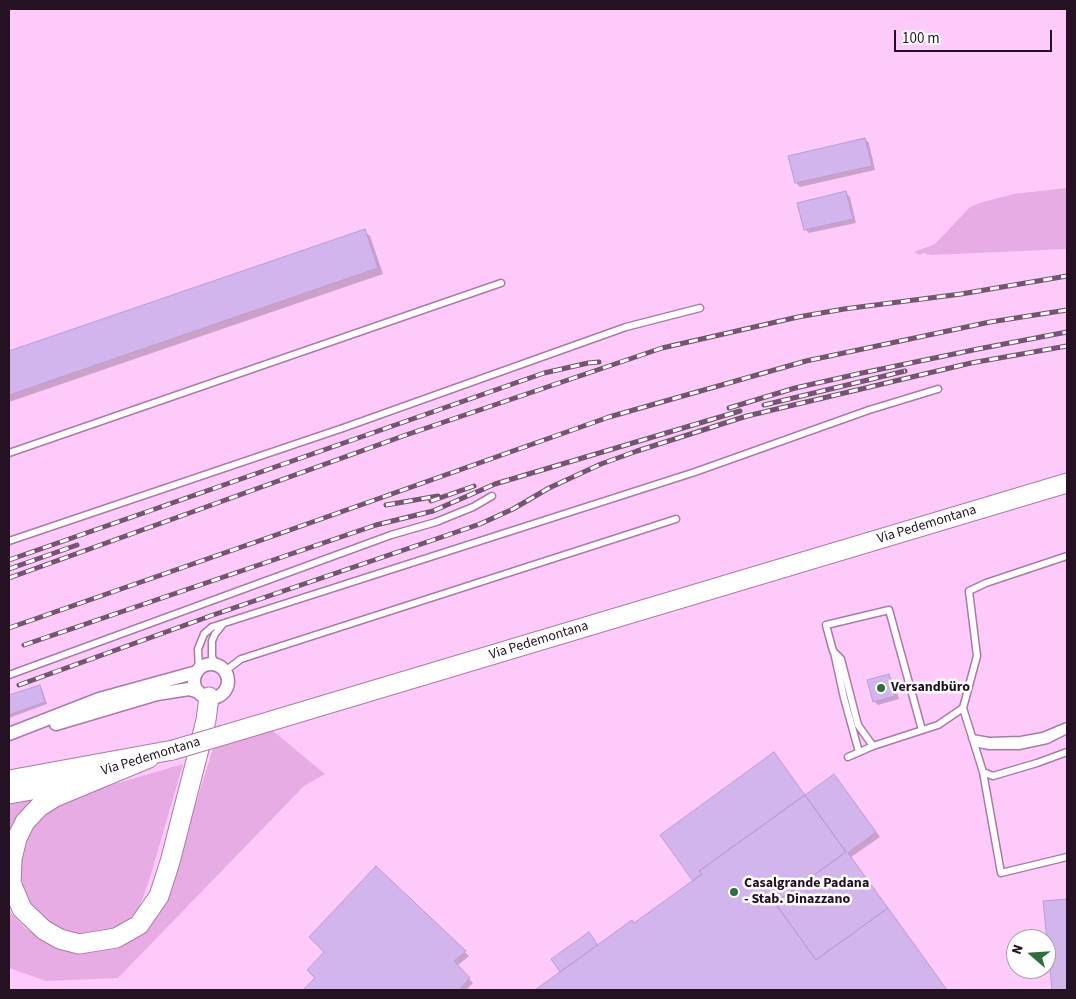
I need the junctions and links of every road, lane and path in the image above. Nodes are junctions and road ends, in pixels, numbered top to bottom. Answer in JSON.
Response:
{"nodes":[{"id":1,"x":501,"y":283,"type":"dead end"},
{"id":2,"x":700,"y":308,"type":"dead end"},
{"id":3,"x":938,"y":389,"type":"dead end"},
{"id":4,"x":9,"y":452,"type":"edge"},
{"id":5,"x":1067,"y":483,"type":"edge"},
{"id":6,"x":492,"y":496,"type":"dead end"},
{"id":7,"x":676,"y":519,"type":"dead end"},
{"id":8,"x":9,"y":541,"type":"edge"},
{"id":9,"x":1067,"y":556,"type":"edge"},
{"id":10,"x":223,"y":624,"type":"junction"},
{"id":11,"x":833,"y":651,"type":"junction"},
{"id":12,"x":221,"y":668,"type":"junction"},
{"id":13,"x":198,"y":671,"type":"junction"},
{"id":14,"x":9,"y":674,"type":"edge"},
{"id":15,"x":204,"y":694,"type":"junction"},
{"id":16,"x":963,"y":708,"type":"junction"},
{"id":17,"x":1067,"y":728,"type":"edge"},
{"id":18,"x":922,"y":730,"type":"junction"},
{"id":19,"x":9,"y":734,"type":"edge"},
{"id":20,"x":9,"y":739,"type":"edge"},
{"id":21,"x":973,"y":741,"type":"junction"},
{"id":22,"x":873,"y":746,"type":"junction"},
{"id":23,"x":172,"y":750,"type":"junction"},
{"id":24,"x":859,"y":752,"type":"junction"},
{"id":25,"x":1067,"y":752,"type":"edge"},
{"id":26,"x":848,"y":757,"type":"dead end"},
{"id":27,"x":149,"y":758,"type":"junction"},
{"id":28,"x":983,"y":772,"type":"junction"},
{"id":29,"x":9,"y":780,"type":"edge"},
{"id":30,"x":9,"y":794,"type":"edge"},
{"id":31,"x":1067,"y":857,"type":"edge"},
{"id":32,"x":10,"y":882,"type":"edge"}],
"edges":[{"from":1,"to":4,"type":"lane"},
{"from":2,"to":8,"type":"lane"},
{"from":3,"to":10,"type":"lane"},
{"from":5,"to":23,"type":"main road","name":"Via Pedemontana","bridge":true},
{"from":6,"to":14,"type":"lane"},
{"from":7,"to":12,"type":"lane"},
{"from":9,"to":16,"type":"lane"},
{"from":10,"to":12,"type":"lane"},
{"from":10,"to":13,"type":"lane"},
{"from":11,"to":18,"type":"lane"},
{"from":11,"to":22,"type":"lane"},
{"from":11,"to":24,"type":"lane"},
{"from":12,"to":13,"type":"street"},
{"from":12,"to":15,"type":"street"},
{"from":13,"to":15,"type":"street"},
{"from":13,"to":19,"type":"street"},
{"from":15,"to":20,"type":"street"},
{"from":15,"to":32,"type":"main road"},
{"from":16,"to":18,"type":"lane"},
{"from":16,"to":21,"type":"lane"},
{"from":17,"to":21,"type":"lane"},
{"from":18,"to":22,"type":"lane"},
{"from":21,"to":28,"type":"lane"},
{"from":22,"to":24,"type":"lane"},
{"from":23,"to":27,"type":"main road","name":"Via Pedemontana"},
{"from":23,"to":29,"type":"main road"},
{"from":24,"to":26,"type":"lane"},
{"from":25,"to":28,"type":"lane"},
{"from":27,"to":30,"type":"main road","name":"Via Pedemontana"},
{"from":27,"to":32,"type":"main road"},
{"from":28,"to":31,"type":"lane"}]}
